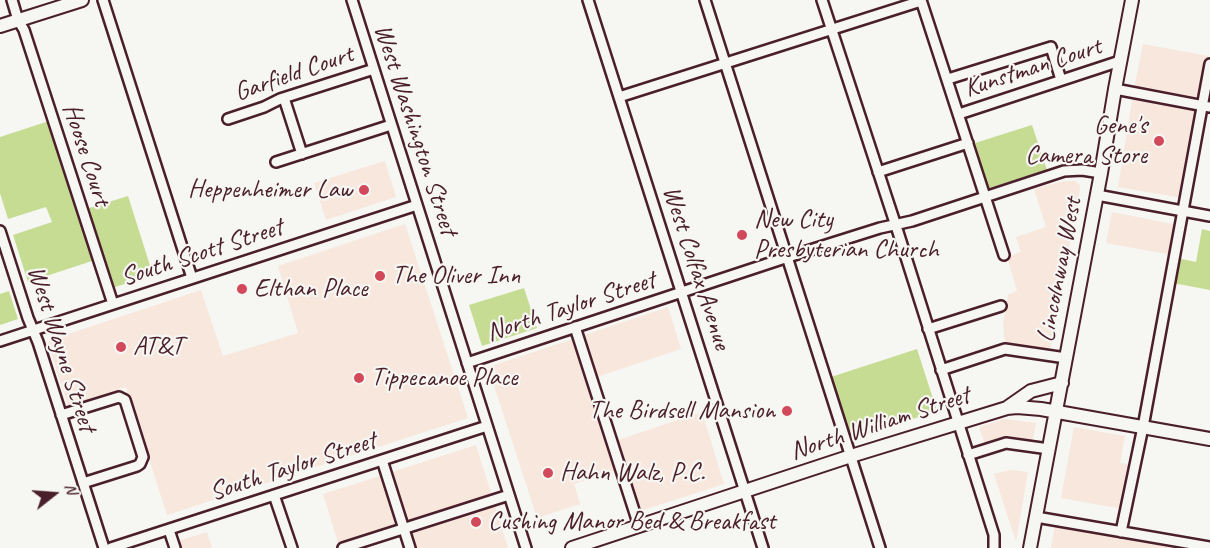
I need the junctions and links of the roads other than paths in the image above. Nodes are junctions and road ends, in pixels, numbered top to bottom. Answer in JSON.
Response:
{"nodes":[{"id":1,"x":12,"y":0,"type":"edge"},
{"id":2,"x":82,"y":0,"type":"edge"},
{"id":3,"x":103,"y":0,"type":"edge"},
{"id":4,"x":352,"y":0,"type":"edge"},
{"id":5,"x":588,"y":0,"type":"edge"},
{"id":6,"x":705,"y":0,"type":"edge"},
{"id":7,"x":822,"y":0,"type":"edge"},
{"id":8,"x":921,"y":0,"type":"edge"},
{"id":9,"x":1132,"y":0,"type":"edge"},
{"id":10,"x":18,"y":20,"type":"junction"},
{"id":11,"x":0,"y":26,"type":"edge"},
{"id":12,"x":832,"y":30,"type":"junction"},
{"id":13,"x":1120,"y":61,"type":"junction"},
{"id":14,"x":725,"y":63,"type":"junction"},
{"id":15,"x":1210,"y":64,"type":"edge"},
{"id":16,"x":374,"y":69,"type":"junction"},
{"id":17,"x":948,"y":79,"type":"junction"},
{"id":18,"x":1061,"y":80,"type":"junction"},
{"id":19,"x":1115,"y":89,"type":"junction"},
{"id":20,"x":619,"y":97,"type":"junction"},
{"id":21,"x":284,"y":98,"type":"junction"},
{"id":22,"x":1206,"y":106,"type":"edge"},
{"id":23,"x":959,"y":114,"type":"junction"},
{"id":24,"x":228,"y":119,"type":"dead end"},
{"id":25,"x":391,"y":125,"type":"junction"},
{"id":26,"x":968,"y":143,"type":"junction"},
{"id":27,"x":302,"y":154,"type":"junction"},
{"id":28,"x":276,"y":162,"type":"dead end"},
{"id":29,"x":878,"y":172,"type":"junction"},
{"id":30,"x":1101,"y":174,"type":"junction"},
{"id":31,"x":1097,"y":195,"type":"junction"},
{"id":32,"x":986,"y":197,"type":"junction"},
{"id":33,"x":417,"y":205,"type":"junction"},
{"id":34,"x":1182,"y":211,"type":"junction"},
{"id":35,"x":1210,"y":216,"type":"edge"},
{"id":36,"x":895,"y":225,"type":"junction"},
{"id":37,"x":0,"y":231,"type":"edge"},
{"id":38,"x":1004,"y":255,"type":"dead end"},
{"id":39,"x":788,"y":257,"type":"junction"},
{"id":40,"x":192,"y":278,"type":"junction"},
{"id":41,"x":681,"y":292,"type":"junction"},
{"id":42,"x":113,"y":304,"type":"junction"},
{"id":43,"x":1001,"y":306,"type":"dead end"},
{"id":44,"x":575,"y":327,"type":"junction"},
{"id":45,"x":928,"y":329,"type":"junction"},
{"id":46,"x":33,"y":330,"type":"junction"},
{"id":47,"x":0,"y":341,"type":"edge"},
{"id":48,"x":1066,"y":358,"type":"junction"},
{"id":49,"x":467,"y":363,"type":"junction"},
{"id":50,"x":941,"y":370,"type":"junction"},
{"id":51,"x":1062,"y":383,"type":"junction"},
{"id":52,"x":1007,"y":408,"type":"junction"},
{"id":53,"x":1056,"y":412,"type":"junction"},
{"id":54,"x":61,"y":415,"type":"junction"},
{"id":55,"x":958,"y":422,"type":"junction"},
{"id":56,"x":487,"y":426,"type":"junction"},
{"id":57,"x":1143,"y":427,"type":"junction"},
{"id":58,"x":1210,"y":439,"type":"edge"},
{"id":59,"x":1049,"y":449,"type":"junction"},
{"id":60,"x":968,"y":455,"type":"junction"},
{"id":61,"x":851,"y":456,"type":"junction"},
{"id":62,"x":382,"y":460,"type":"junction"},
{"id":63,"x":83,"y":483,"type":"junction"},
{"id":64,"x":744,"y":491,"type":"junction"},
{"id":65,"x":274,"y":495,"type":"junction"},
{"id":66,"x":509,"y":495,"type":"junction"},
{"id":67,"x":1036,"y":518,"type":"junction"},
{"id":68,"x":639,"y":526,"type":"junction"},
{"id":69,"x":404,"y":528,"type":"junction"},
{"id":70,"x":169,"y":530,"type":"junction"},
{"id":71,"x":1121,"y":532,"type":"junction"},
{"id":72,"x":1210,"y":546,"type":"edge"},
{"id":73,"x":104,"y":548,"type":"edge"},
{"id":74,"x":111,"y":548,"type":"edge"},
{"id":75,"x":175,"y":548,"type":"edge"},
{"id":76,"x":292,"y":548,"type":"edge"},
{"id":77,"x":343,"y":548,"type":"edge"},
{"id":78,"x":410,"y":548,"type":"edge"},
{"id":79,"x":526,"y":548,"type":"edge"},
{"id":80,"x":572,"y":548,"type":"edge"},
{"id":81,"x":763,"y":548,"type":"edge"},
{"id":82,"x":880,"y":548,"type":"edge"},
{"id":83,"x":994,"y":548,"type":"edge"},
{"id":84,"x":1030,"y":548,"type":"edge"}],
"edges":[{"from":1,"to":10,"type":"street","name":"Hoose Court"},
{"from":2,"to":10,"type":"main road"},
{"from":3,"to":40,"type":"street"},
{"from":4,"to":16,"type":"street","name":"West Washington Street"},
{"from":5,"to":20,"type":"street","name":"West Colfax Avenue"},
{"from":6,"to":14,"type":"street"},
{"from":7,"to":12,"type":"street"},
{"from":8,"to":12,"type":"street"},
{"from":8,"to":17,"type":"street"},
{"from":9,"to":13,"type":"main road","name":"Lincolnway West"},
{"from":10,"to":11,"type":"main road"},
{"from":10,"to":42,"type":"street","name":"Hoose Court"},
{"from":12,"to":14,"type":"street"},
{"from":12,"to":29,"type":"street"},
{"from":13,"to":18,"type":"street","name":"Kunstman Court"},
{"from":13,"to":19,"type":"main road","name":"Lincolnway West"},
{"from":14,"to":20,"type":"street"},
{"from":14,"to":39,"type":"street"},
{"from":15,"to":22,"type":"street"},
{"from":16,"to":21,"type":"street","name":"Garfield Court"},
{"from":16,"to":25,"type":"street","name":"West Washington Street"},
{"from":17,"to":18,"type":"street"},
{"from":17,"to":23,"type":"street"},
{"from":18,"to":23,"type":"street","name":"Kunstman Court"},
{"from":19,"to":22,"type":"street"},
{"from":19,"to":30,"type":"main road","name":"Lincolnway West"},
{"from":20,"to":41,"type":"street","name":"West Colfax Avenue"},
{"from":21,"to":24,"type":"street","name":"Garfield Court"},
{"from":21,"to":27,"type":"street"},
{"from":22,"to":34,"type":"street"},
{"from":23,"to":26,"type":"street"},
{"from":25,"to":27,"type":"street"},
{"from":25,"to":33,"type":"street","name":"West Washington Street"},
{"from":26,"to":29,"type":"street"},
{"from":26,"to":32,"type":"street"},
{"from":27,"to":28,"type":"street"},
{"from":29,"to":36,"type":"street"},
{"from":30,"to":31,"type":"main road","name":"Lincolnway West"},
{"from":30,"to":32,"type":"street","name":"North Taylor Street"},
{"from":31,"to":34,"type":"street"},
{"from":31,"to":48,"type":"main road","name":"Lincolnway West"},
{"from":32,"to":36,"type":"street","name":"North Taylor Street"},
{"from":32,"to":38,"type":"street"},
{"from":33,"to":40,"type":"street","name":"South Scott Street"},
{"from":33,"to":49,"type":"street","name":"West Washington Street"},
{"from":34,"to":35,"type":"street"},
{"from":34,"to":57,"type":"street"},
{"from":36,"to":39,"type":"street","name":"North Taylor Street"},
{"from":36,"to":45,"type":"street"},
{"from":37,"to":46,"type":"street","name":"West Wayne Street"},
{"from":39,"to":41,"type":"street","name":"North Taylor Street"},
{"from":39,"to":61,"type":"street"},
{"from":40,"to":42,"type":"street","name":"South Scott Street"},
{"from":41,"to":44,"type":"street","name":"North Taylor Street"},
{"from":41,"to":64,"type":"street","name":"West Colfax Avenue"},
{"from":42,"to":46,"type":"street","name":"South Scott Street"},
{"from":43,"to":45,"type":"street"},
{"from":44,"to":49,"type":"street","name":"North Taylor Street"},
{"from":44,"to":68,"type":"street"},
{"from":45,"to":50,"type":"street"},
{"from":46,"to":47,"type":"street","name":"South Scott Street"},
{"from":46,"to":54,"type":"street","name":"West Wayne Street"},
{"from":48,"to":50,"type":"street"},
{"from":48,"to":51,"type":"main road","name":"Lincolnway West"},
{"from":49,"to":56,"type":"street","name":"West Washington Street"},
{"from":50,"to":55,"type":"street"},
{"from":51,"to":52,"type":"main road"},
{"from":51,"to":53,"type":"main road","name":"Lincolnway West"},
{"from":52,"to":53,"type":"main road","name":"North William Street"},
{"from":52,"to":55,"type":"main road","name":"North William Street"},
{"from":53,"to":57,"type":"main road","name":"North William Street"},
{"from":53,"to":59,"type":"main road","name":"Lincolnway West"},
{"from":54,"to":63,"type":"street","name":"West Wayne Street"},
{"from":54,"to":63,"type":"street"},
{"from":55,"to":60,"type":"street"},
{"from":55,"to":61,"type":"main road","name":"North William Street"},
{"from":56,"to":62,"type":"street","name":"South Taylor Street"},
{"from":56,"to":66,"type":"street","name":"West Washington Street"},
{"from":57,"to":58,"type":"main road","name":"North William Street"},
{"from":57,"to":71,"type":"street"},
{"from":59,"to":60,"type":"street"},
{"from":59,"to":67,"type":"main road","name":"Lincolnway West"},
{"from":60,"to":83,"type":"street"},
{"from":61,"to":64,"type":"main road","name":"North William Street"},
{"from":61,"to":82,"type":"street"},
{"from":62,"to":65,"type":"street","name":"South Taylor Street"},
{"from":62,"to":69,"type":"street"},
{"from":63,"to":73,"type":"street","name":"West Wayne Street"},
{"from":64,"to":68,"type":"main road","name":"North William Street"},
{"from":64,"to":81,"type":"street","name":"West Colfax Avenue"},
{"from":65,"to":70,"type":"street","name":"South Taylor Street"},
{"from":65,"to":76,"type":"street"},
{"from":66,"to":69,"type":"street"},
{"from":66,"to":79,"type":"street","name":"West Washington Street"},
{"from":67,"to":71,"type":"street"},
{"from":67,"to":84,"type":"main road","name":"Lincolnway West"},
{"from":68,"to":80,"type":"main road","name":"North William Street"},
{"from":69,"to":77,"type":"street"},
{"from":69,"to":78,"type":"street"},
{"from":70,"to":74,"type":"street","name":"South Taylor Street"},
{"from":70,"to":75,"type":"street"},
{"from":71,"to":72,"type":"street"}]}
